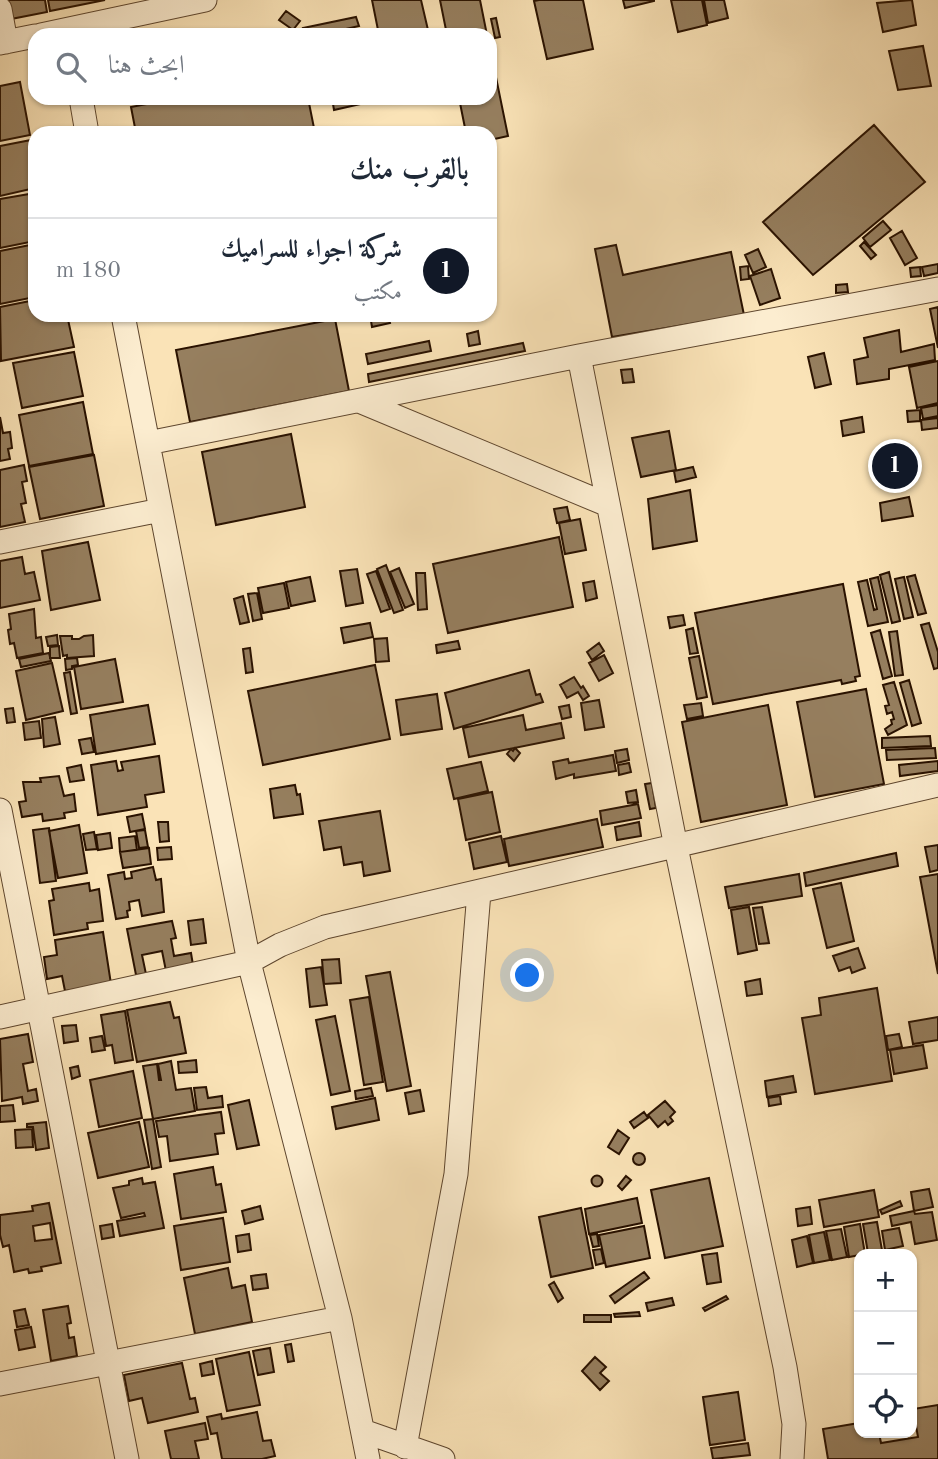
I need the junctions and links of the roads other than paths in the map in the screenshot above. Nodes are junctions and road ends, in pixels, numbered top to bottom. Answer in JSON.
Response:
{"nodes":[{"id":1,"x":205,"y":0,"type":"edge"},
{"id":2,"x":0,"y":9,"type":"edge"},
{"id":3,"x":85,"y":28,"type":"edge"},
{"id":4,"x":28,"y":37,"type":"edge"},
{"id":5,"x":3,"y":42,"type":"edge"},
{"id":6,"x":82,"y":105,"type":"edge"},
{"id":7,"x":87,"y":126,"type":"edge"},
{"id":8,"x":938,"y":289,"type":"edge"},
{"id":9,"x":124,"y":322,"type":"edge"},
{"id":10,"x":579,"y":356,"type":"junction"},
{"id":11,"x":359,"y":401,"type":"junction"},
{"id":12,"x":148,"y":443,"type":"junction"},
{"id":13,"x":608,"y":505,"type":"junction"},
{"id":14,"x":161,"y":510,"type":"junction"},
{"id":15,"x":0,"y":542,"type":"edge"},
{"id":16,"x":938,"y":785,"type":"edge"},
{"id":17,"x":0,"y":810,"type":"edge"},
{"id":18,"x":677,"y":847,"type":"junction"},
{"id":19,"x":479,"y":892,"type":"junction"},
{"id":20,"x":249,"y":962,"type":"junction"},
{"id":21,"x":38,"y":1010,"type":"junction"},
{"id":22,"x":0,"y":1017,"type":"edge"},
{"id":23,"x":340,"y":1318,"type":"junction"},
{"id":24,"x":108,"y":1362,"type":"junction"},
{"id":25,"x":0,"y":1384,"type":"edge"},
{"id":26,"x":363,"y":1431,"type":"junction"},
{"id":27,"x":405,"y":1447,"type":"junction"},
{"id":28,"x":127,"y":1459,"type":"edge"},
{"id":29,"x":368,"y":1459,"type":"edge"},
{"id":30,"x":443,"y":1459,"type":"edge"},
{"id":31,"x":792,"y":1459,"type":"edge"}],
"edges":[{"from":1,"to":3,"type":"street"},
{"from":2,"to":5,"type":"street"},
{"from":4,"to":5,"type":"street"},
{"from":6,"to":7,"type":"street"},
{"from":8,"to":10,"type":"street"},
{"from":9,"to":12,"type":"street"},
{"from":10,"to":11,"type":"street"},
{"from":10,"to":13,"type":"street"},
{"from":11,"to":12,"type":"street"},
{"from":11,"to":13,"type":"street"},
{"from":12,"to":14,"type":"street"},
{"from":13,"to":18,"type":"street"},
{"from":14,"to":15,"type":"street"},
{"from":14,"to":20,"type":"street"},
{"from":16,"to":18,"type":"street"},
{"from":17,"to":21,"type":"street"},
{"from":18,"to":19,"type":"street"},
{"from":18,"to":31,"type":"street"},
{"from":19,"to":20,"type":"street"},
{"from":19,"to":27,"type":"street"},
{"from":20,"to":21,"type":"street"},
{"from":20,"to":23,"type":"street"},
{"from":21,"to":22,"type":"street"},
{"from":21,"to":24,"type":"street"},
{"from":23,"to":24,"type":"street"},
{"from":23,"to":26,"type":"street"},
{"from":24,"to":25,"type":"street"},
{"from":24,"to":28,"type":"street"},
{"from":26,"to":27,"type":"street"},
{"from":26,"to":29,"type":"street"},
{"from":27,"to":30,"type":"street"}]}
